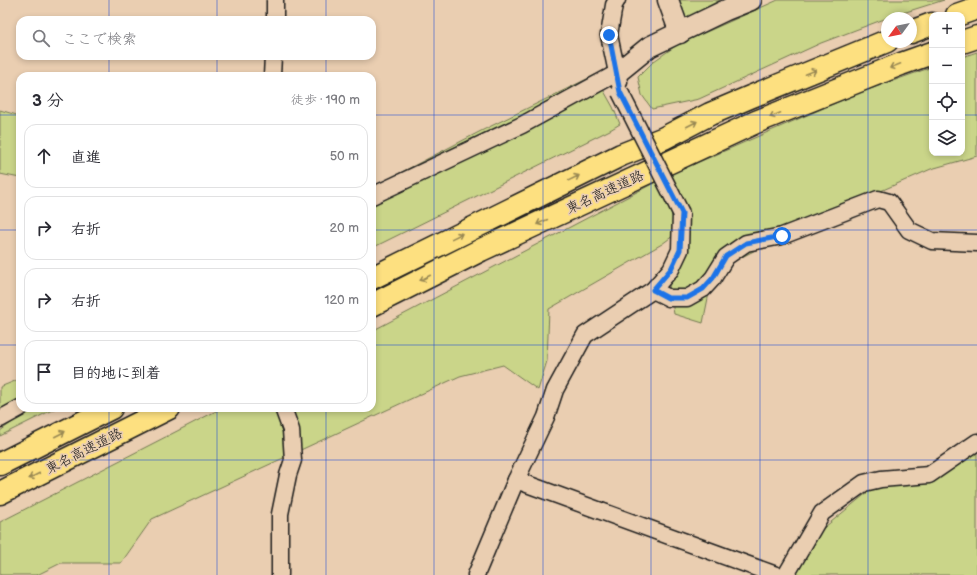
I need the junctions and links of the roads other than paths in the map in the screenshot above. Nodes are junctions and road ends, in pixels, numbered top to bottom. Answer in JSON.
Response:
{"nodes":[{"id":1,"x":275,"y":0,"type":"edge"},
{"id":2,"x":617,"y":0,"type":"edge"},
{"id":3,"x":668,"y":0,"type":"edge"},
{"id":4,"x":751,"y":0,"type":"edge"},
{"id":5,"x":977,"y":8,"type":"edge"},
{"id":6,"x":965,"y":12,"type":"edge"},
{"id":7,"x":274,"y":16,"type":"edge"},
{"id":8,"x":929,"y":25,"type":"edge"},
{"id":9,"x":917,"y":30,"type":"edge"},
{"id":10,"x":680,"y":33,"type":"junction"},
{"id":11,"x":977,"y":37,"type":"edge"},
{"id":12,"x":965,"y":41,"type":"edge"},
{"id":13,"x":881,"y":43,"type":"edge"},
{"id":14,"x":929,"y":54,"type":"edge"},
{"id":15,"x":273,"y":60,"type":"edge"},
{"id":16,"x":272,"y":72,"type":"edge"},
{"id":17,"x":619,"y":82,"type":"junction"},
{"id":18,"x":376,"y":194,"type":"edge"},
{"id":19,"x":977,"y":243,"type":"edge"},
{"id":20,"x":376,"y":276,"type":"edge"},
{"id":21,"x":653,"y":290,"type":"junction"},
{"id":22,"x":376,"y":303,"type":"edge"},
{"id":23,"x":16,"y":410,"type":"edge"},
{"id":24,"x":103,"y":412,"type":"edge"},
{"id":25,"x":161,"y":412,"type":"edge"},
{"id":26,"x":286,"y":412,"type":"edge"},
{"id":27,"x":0,"y":419,"type":"edge"},
{"id":28,"x":977,"y":442,"type":"edge"},
{"id":29,"x":0,"y":464,"type":"edge"},
{"id":30,"x":516,"y":480,"type":"junction"},
{"id":31,"x":0,"y":493,"type":"edge"},
{"id":32,"x":280,"y":575,"type":"edge"},
{"id":33,"x":476,"y":575,"type":"edge"},
{"id":34,"x":776,"y":575,"type":"edge"},
{"id":35,"x":786,"y":575,"type":"edge"}],
"edges":[{"from":1,"to":7,"type":"street"},
{"from":2,"to":17,"type":"street"},
{"from":3,"to":10,"type":"street"},
{"from":4,"to":10,"type":"street"},
{"from":5,"to":6,"type":"highway"},
{"from":8,"to":9,"type":"highway"},
{"from":10,"to":17,"type":"street"},
{"from":11,"to":12,"type":"highway"},
{"from":20,"to":13,"type":"highway","name":"東名高速道路","one_way":true},
{"from":14,"to":22,"type":"highway","name":"東名高速道路","one_way":true},
{"from":15,"to":16,"type":"street"},
{"from":17,"to":18,"type":"street"},
{"from":17,"to":21,"type":"street","bridge":true},
{"from":19,"to":21,"type":"street"},
{"from":21,"to":30,"type":"street"},
{"from":23,"to":27,"type":"street"},
{"from":29,"to":24,"type":"highway","name":"東名高速道路","one_way":true},
{"from":25,"to":31,"type":"highway","name":"東名高速道路","one_way":true},
{"from":26,"to":32,"type":"street"},
{"from":28,"to":35,"type":"street"},
{"from":30,"to":33,"type":"street"},
{"from":30,"to":34,"type":"street"}]}
